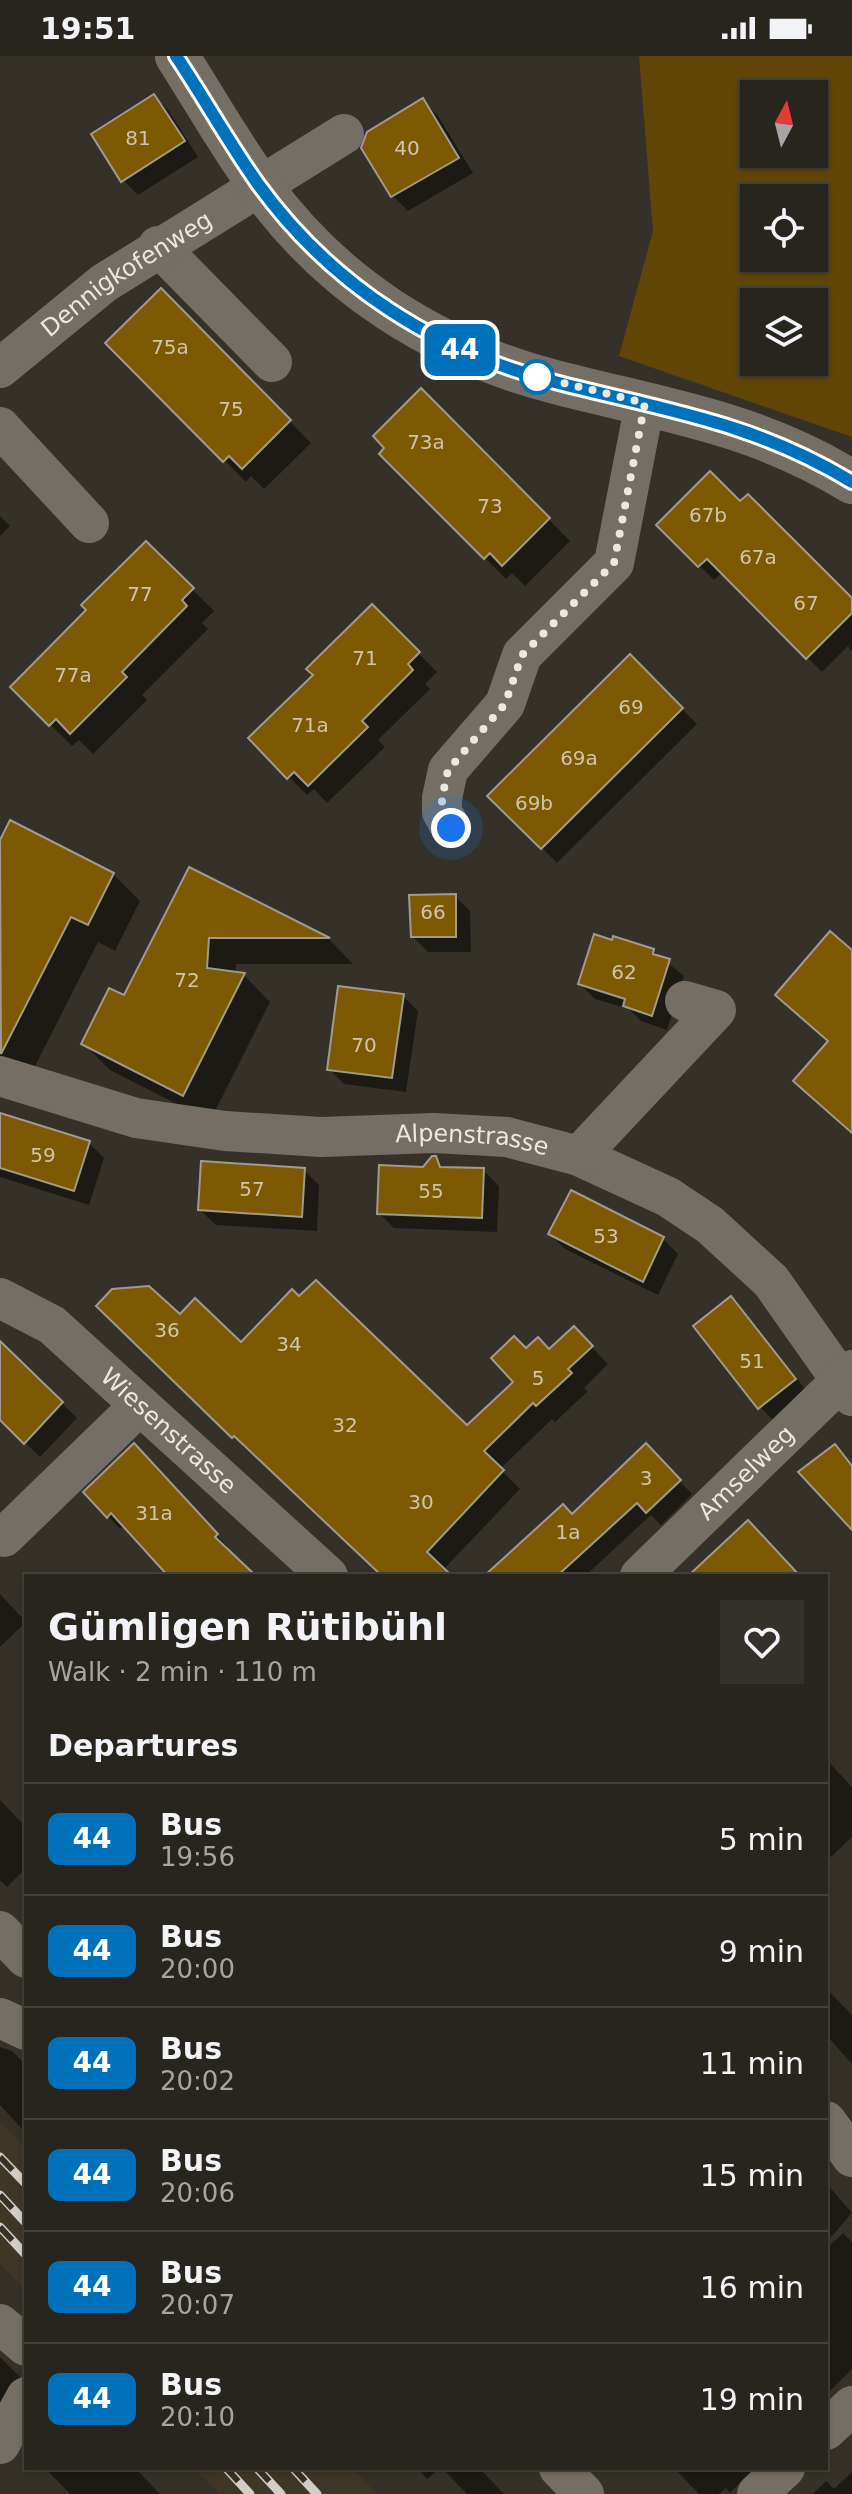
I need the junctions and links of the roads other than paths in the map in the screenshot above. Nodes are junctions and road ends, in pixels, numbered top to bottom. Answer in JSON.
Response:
{"nodes":[{"id":1,"x":177,"y":56,"type":"edge"},
{"id":2,"x":344,"y":134,"type":"dead end"},
{"id":3,"x":259,"y":185,"type":"junction"},
{"id":4,"x":158,"y":246,"type":"junction"},
{"id":5,"x":272,"y":362,"type":"dead end"},
{"id":6,"x":0,"y":368,"type":"edge"},
{"id":7,"x":645,"y":403,"type":"junction"},
{"id":8,"x":0,"y":427,"type":"edge"},
{"id":9,"x":852,"y":482,"type":"edge"},
{"id":10,"x":89,"y":523,"type":"dead end"},
{"id":11,"x":451,"y":828,"type":"dead end"},
{"id":12,"x":685,"y":1001,"type":"dead end"},
{"id":13,"x":0,"y":1076,"type":"edge"},
{"id":14,"x":579,"y":1156,"type":"junction"},
{"id":15,"x":0,"y":1298,"type":"edge"},
{"id":16,"x":848,"y":1382,"type":"edge"},
{"id":17,"x":140,"y":1405,"type":"junction"},
{"id":18,"x":4,"y":1537,"type":"dead end"},
{"id":19,"x":326,"y":1574,"type":"edge"},
{"id":20,"x":642,"y":1574,"type":"edge"},
{"id":21,"x":0,"y":1931,"type":"edge"},
{"id":22,"x":24,"y":1956,"type":"edge"},
{"id":23,"x":0,"y":2018,"type":"edge"},
{"id":24,"x":24,"y":2029,"type":"edge"},
{"id":25,"x":828,"y":2124,"type":"edge"},
{"id":26,"x":852,"y":2157,"type":"edge"},
{"id":27,"x":0,"y":2324,"type":"edge"},
{"id":28,"x":24,"y":2344,"type":"edge"},
{"id":29,"x":24,"y":2401,"type":"edge"},
{"id":30,"x":852,"y":2406,"type":"edge"},
{"id":31,"x":828,"y":2428,"type":"edge"},
{"id":32,"x":0,"y":2444,"type":"edge"},
{"id":33,"x":561,"y":2470,"type":"edge"},
{"id":34,"x":783,"y":2470,"type":"edge"},
{"id":35,"x":584,"y":2494,"type":"edge"},
{"id":36,"x":757,"y":2494,"type":"edge"}],
"edges":[{"from":1,"to":3,"type":"street"},
{"from":2,"to":3,"type":"street","name":"Dennigkofenweg"},
{"from":3,"to":4,"type":"street","name":"Dennigkofenweg"},
{"from":3,"to":7,"type":"street"},
{"from":4,"to":5,"type":"street"},
{"from":4,"to":6,"type":"street","name":"Dennigkofenweg"},
{"from":7,"to":9,"type":"street"},
{"from":7,"to":11,"type":"street"},
{"from":8,"to":10,"type":"street"},
{"from":12,"to":14,"type":"street"},
{"from":13,"to":14,"type":"street","name":"Alpenstrasse"},
{"from":14,"to":16,"type":"street","name":"Alpenstrasse"},
{"from":15,"to":17,"type":"street","name":"Wiesenstrasse"},
{"from":16,"to":20,"type":"street","name":"Amselweg"},
{"from":17,"to":18,"type":"street"},
{"from":17,"to":19,"type":"street","name":"Wiesenstrasse"},
{"from":21,"to":22,"type":"street"},
{"from":23,"to":24,"type":"street"},
{"from":25,"to":26,"type":"street"},
{"from":27,"to":28,"type":"street"},
{"from":29,"to":32,"type":"street"},
{"from":30,"to":31,"type":"street"},
{"from":33,"to":35,"type":"street"},
{"from":34,"to":36,"type":"street"}]}
